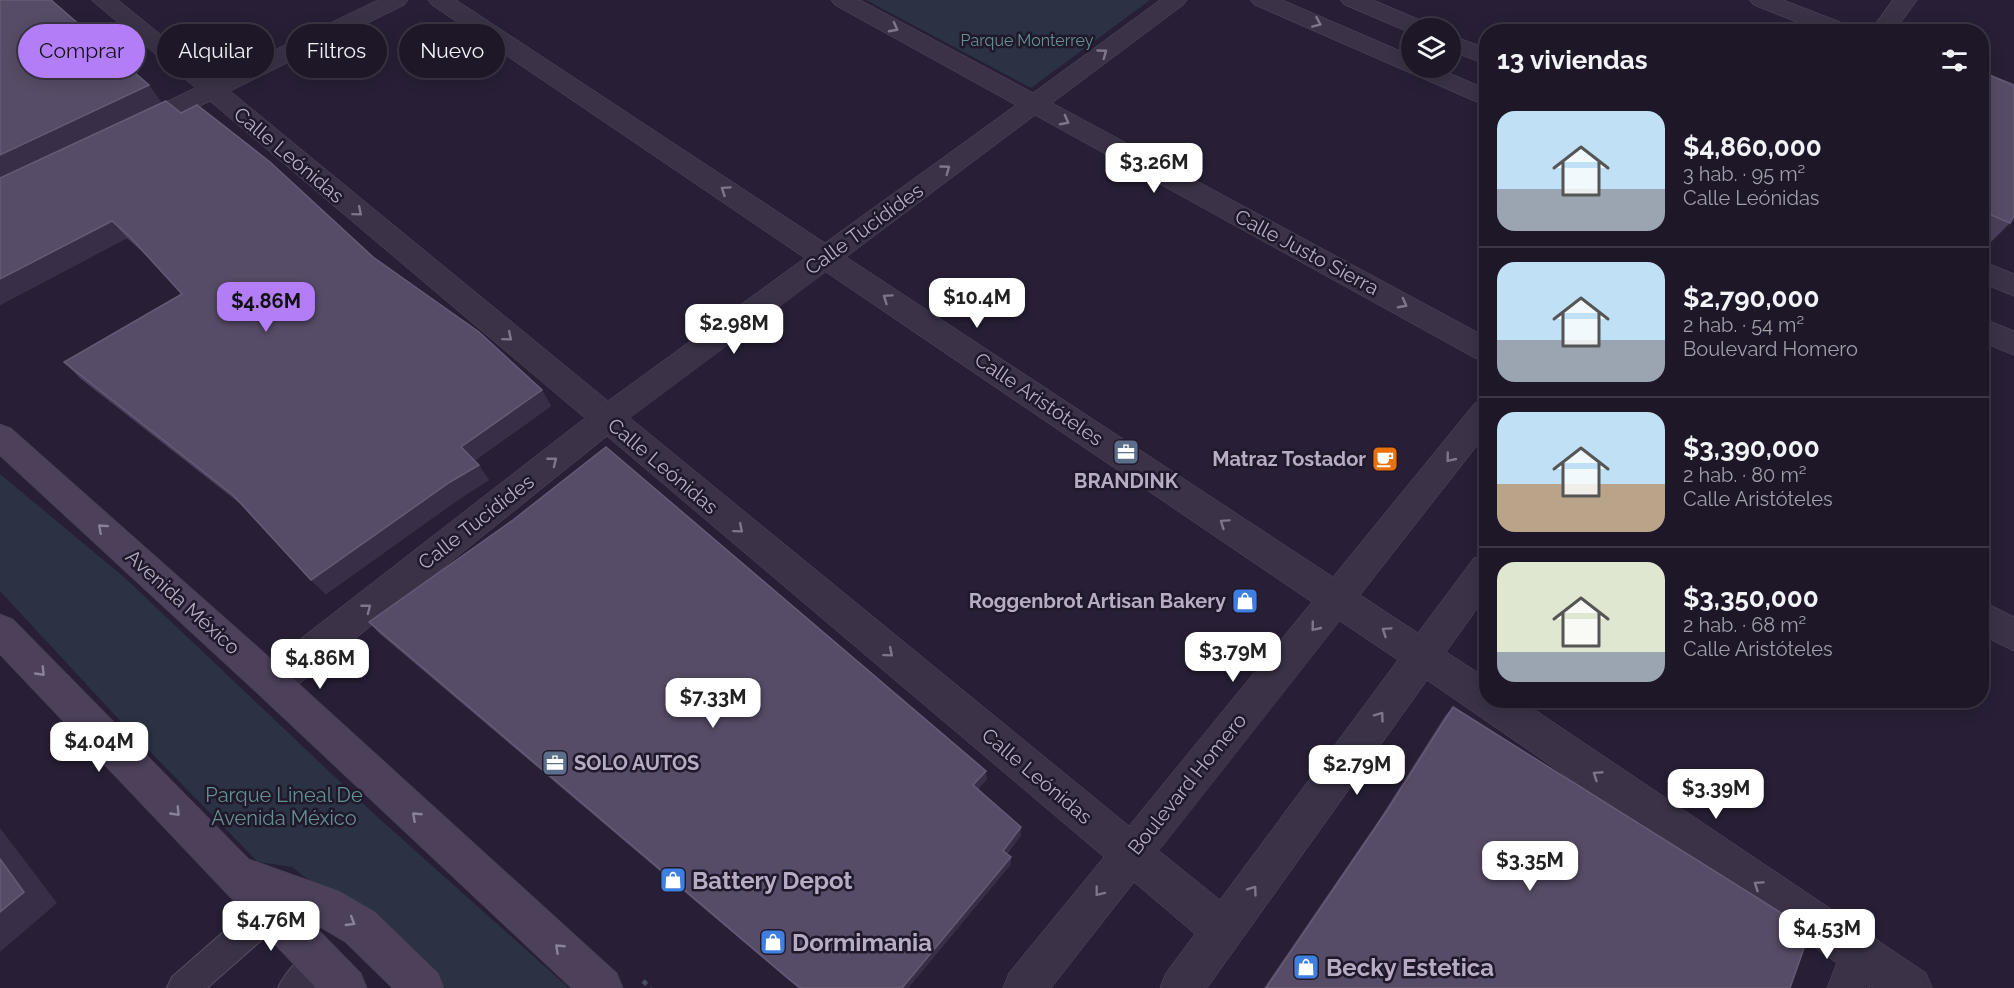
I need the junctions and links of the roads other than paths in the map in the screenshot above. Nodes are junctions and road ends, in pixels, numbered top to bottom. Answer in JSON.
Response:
{"nodes":[{"id":1,"x":104,"y":0,"type":"edge"},
{"id":2,"x":396,"y":0,"type":"edge"},
{"id":3,"x":440,"y":0,"type":"edge"},
{"id":4,"x":843,"y":0,"type":"edge"},
{"id":5,"x":1175,"y":0,"type":"edge"},
{"id":6,"x":1263,"y":0,"type":"edge"},
{"id":7,"x":1353,"y":0,"type":"edge"},
{"id":8,"x":1762,"y":0,"type":"edge"},
{"id":9,"x":1905,"y":0,"type":"edge"},
{"id":10,"x":1798,"y":6,"type":"edge"},
{"id":11,"x":1401,"y":20,"type":"edge"},
{"id":12,"x":1784,"y":24,"type":"edge"},
{"id":13,"x":1831,"y":24,"type":"edge"},
{"id":14,"x":1888,"y":24,"type":"edge"},
{"id":15,"x":1461,"y":47,"type":"edge"},
{"id":16,"x":1479,"y":54,"type":"edge"},
{"id":17,"x":1401,"y":60,"type":"edge"},
{"id":18,"x":1440,"y":78,"type":"edge"},
{"id":19,"x":211,"y":90,"type":"junction"},
{"id":20,"x":1479,"y":95,"type":"edge"},
{"id":21,"x":1034,"y":104,"type":"junction"},
{"id":22,"x":116,"y":137,"type":"edge"},
{"id":23,"x":826,"y":257,"type":"junction"},
{"id":24,"x":1989,"y":274,"type":"edge"},
{"id":25,"x":2014,"y":286,"type":"edge"},
{"id":26,"x":1989,"y":332,"type":"edge"},
{"id":27,"x":2014,"y":344,"type":"edge"},
{"id":28,"x":1479,"y":346,"type":"edge"},
{"id":29,"x":606,"y":419,"type":"junction"},
{"id":30,"x":1479,"y":421,"type":"edge"},
{"id":31,"x":0,"y":437,"type":"edge"},
{"id":32,"x":1479,"y":579,"type":"edge"},
{"id":33,"x":1338,"y":598,"type":"junction"},
{"id":34,"x":1989,"y":621,"type":"edge"},
{"id":35,"x":0,"y":630,"type":"edge"},
{"id":36,"x":2014,"y":635,"type":"edge"},
{"id":37,"x":1424,"y":657,"type":"junction"},
{"id":38,"x":272,"y":683,"type":"junction"},
{"id":39,"x":1479,"y":695,"type":"edge"},
{"id":40,"x":1498,"y":708,"type":"edge"},
{"id":41,"x":1130,"y":853,"type":"junction"},
{"id":42,"x":239,"y":876,"type":"junction"},
{"id":43,"x":272,"y":910,"type":"junction"},
{"id":44,"x":1223,"y":930,"type":"junction"},
{"id":45,"x":1855,"y":972,"type":"edge"},
{"id":46,"x":320,"y":979,"type":"edge"},
{"id":47,"x":183,"y":988,"type":"edge"},
{"id":48,"x":423,"y":988,"type":"edge"},
{"id":49,"x":602,"y":988,"type":"edge"},
{"id":50,"x":1024,"y":988,"type":"edge"},
{"id":51,"x":1181,"y":988,"type":"edge"},
{"id":52,"x":1911,"y":988,"type":"edge"}],
"edges":[{"from":1,"to":19,"type":"street","name":"Calle Leónidas"},
{"from":2,"to":19,"type":"street"},
{"from":23,"to":3,"type":"street","name":"Calle Aristóteles","one_way":true},
{"from":4,"to":21,"type":"street","name":"Calle Justo Sierra","one_way":true},
{"from":21,"to":5,"type":"street","name":"Calle Tucídides","one_way":true},
{"from":6,"to":17,"type":"street","one_way":true},
{"from":7,"to":11,"type":"street"},
{"from":8,"to":10,"type":"street"},
{"from":9,"to":14,"type":"street"},
{"from":10,"to":12,"type":"street"},
{"from":10,"to":13,"type":"street"},
{"from":15,"to":16,"type":"street"},
{"from":18,"to":20,"type":"street"},
{"from":19,"to":22,"type":"street"},
{"from":19,"to":29,"type":"street","name":"Calle Leónidas","one_way":true},
{"from":23,"to":21,"type":"street","name":"Calle Tucídides","one_way":true},
{"from":21,"to":28,"type":"street","name":"Calle Justo Sierra","one_way":true},
{"from":23,"to":29,"type":"street","name":"Calle Tucídides"},
{"from":33,"to":23,"type":"street","name":"Calle Aristóteles","one_way":true},
{"from":24,"to":25,"type":"street"},
{"from":26,"to":27,"type":"street"},
{"from":38,"to":29,"type":"street","name":"Calle Tucídides","one_way":true},
{"from":29,"to":41,"type":"street","name":"Calle Leónidas","one_way":true},
{"from":30,"to":33,"type":"street","name":"Boulevard Homero","one_way":true},
{"from":38,"to":31,"type":"main road","name":"Avenida México","one_way":true},
{"from":32,"to":37,"type":"street"},
{"from":37,"to":33,"type":"street","name":"Calle Aristóteles","one_way":true},
{"from":33,"to":41,"type":"street","name":"Boulevard Homero","one_way":true},
{"from":34,"to":36,"type":"street"},
{"from":35,"to":42,"type":"main road","one_way":true},
{"from":37,"to":39,"type":"street","name":"Calle Aristóteles"},
{"from":44,"to":37,"type":"street","one_way":true},
{"from":49,"to":38,"type":"main road","name":"Avenida México","one_way":true},
{"from":45,"to":40,"type":"street","name":"Calle Aristóteles","one_way":true},
{"from":41,"to":44,"type":"street","name":"Calle Leónidas"},
{"from":41,"to":50,"type":"street","name":"Boulevard Homero","one_way":true},
{"from":42,"to":43,"type":"main road"},
{"from":42,"to":48,"type":"main road","one_way":true},
{"from":43,"to":46,"type":"main road"},
{"from":43,"to":47,"type":"lane"},
{"from":44,"to":51,"type":"street"},
{"from":45,"to":52,"type":"street","name":"Calle Aristóteles"}]}
